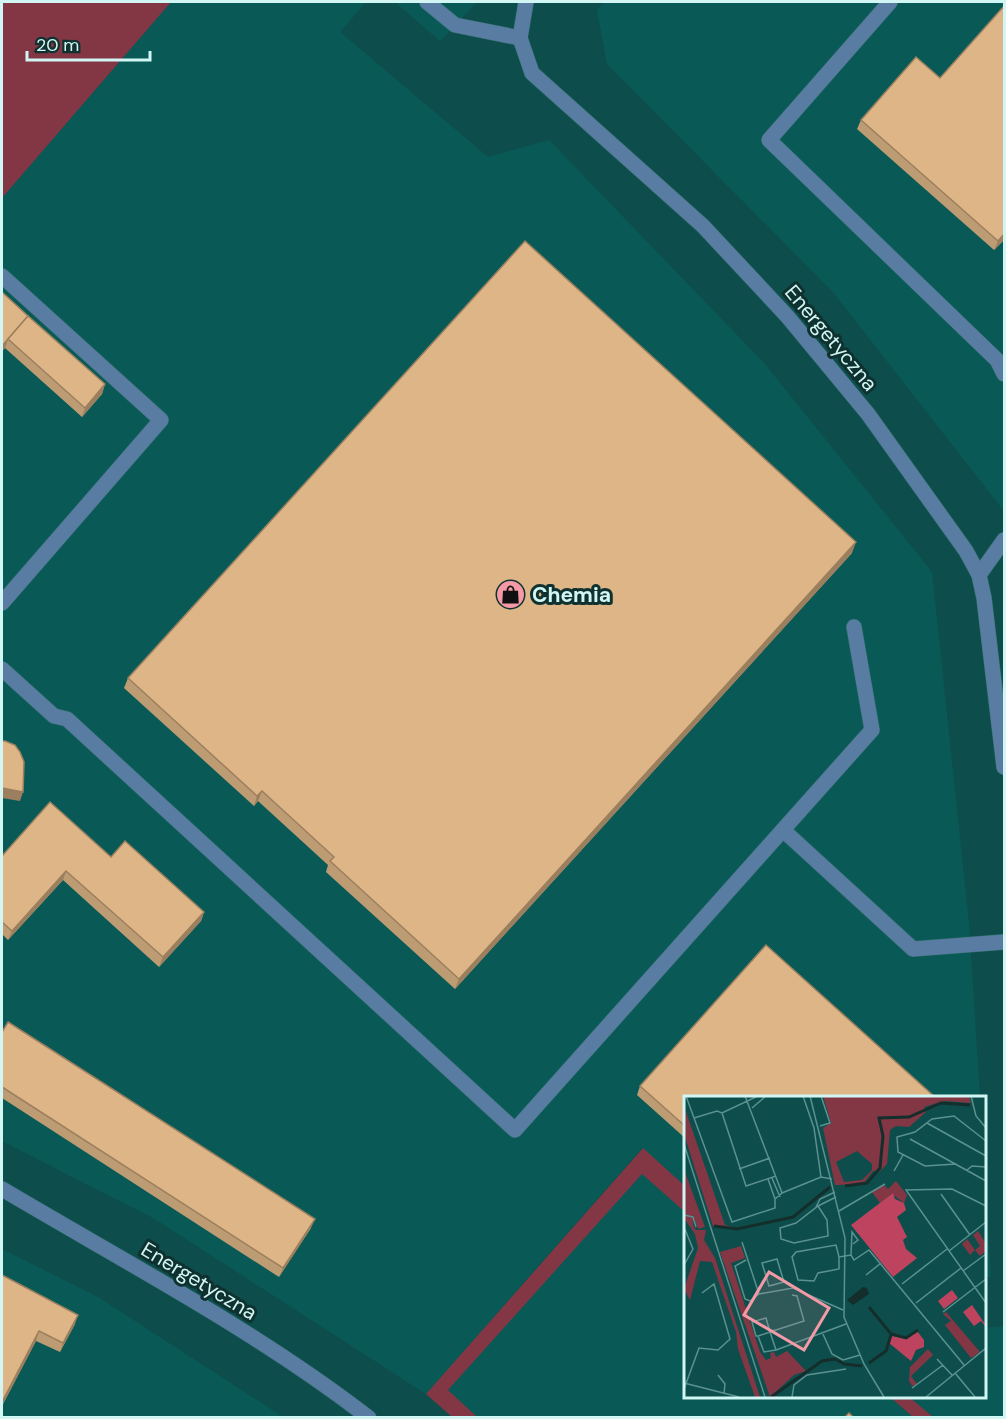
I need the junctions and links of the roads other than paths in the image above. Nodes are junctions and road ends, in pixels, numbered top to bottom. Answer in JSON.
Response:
{"nodes":[{"id":1,"x":427,"y":2,"type":"edge"},
{"id":2,"x":526,"y":2,"type":"edge"},
{"id":3,"x":890,"y":2,"type":"edge"},
{"id":4,"x":520,"y":38,"type":"junction"},
{"id":5,"x":2,"y":276,"type":"edge"},
{"id":6,"x":1002,"y":362,"type":"edge"},
{"id":7,"x":1005,"y":540,"type":"edge"},
{"id":8,"x":979,"y":575,"type":"junction"},
{"id":9,"x":2,"y":603,"type":"edge"},
{"id":10,"x":854,"y":627,"type":"dead end"},
{"id":11,"x":2,"y":669,"type":"edge"},
{"id":12,"x":1004,"y":757,"type":"edge"},
{"id":13,"x":783,"y":830,"type":"junction"},
{"id":14,"x":1005,"y":942,"type":"edge"},
{"id":15,"x":2,"y":1189,"type":"edge"},
{"id":16,"x":369,"y":1418,"type":"edge"}],
"edges":[{"from":1,"to":4,"type":"street"},
{"from":2,"to":4,"type":"street","name":"Energetyczna"},
{"from":3,"to":6,"type":"street"},
{"from":4,"to":8,"type":"street","name":"Energetyczna"},
{"from":5,"to":9,"type":"street"},
{"from":7,"to":8,"type":"street"},
{"from":8,"to":12,"type":"street","name":"Energetyczna"},
{"from":10,"to":13,"type":"street"},
{"from":11,"to":13,"type":"street"},
{"from":13,"to":14,"type":"street"},
{"from":15,"to":16,"type":"street","name":"Energetyczna"}]}
